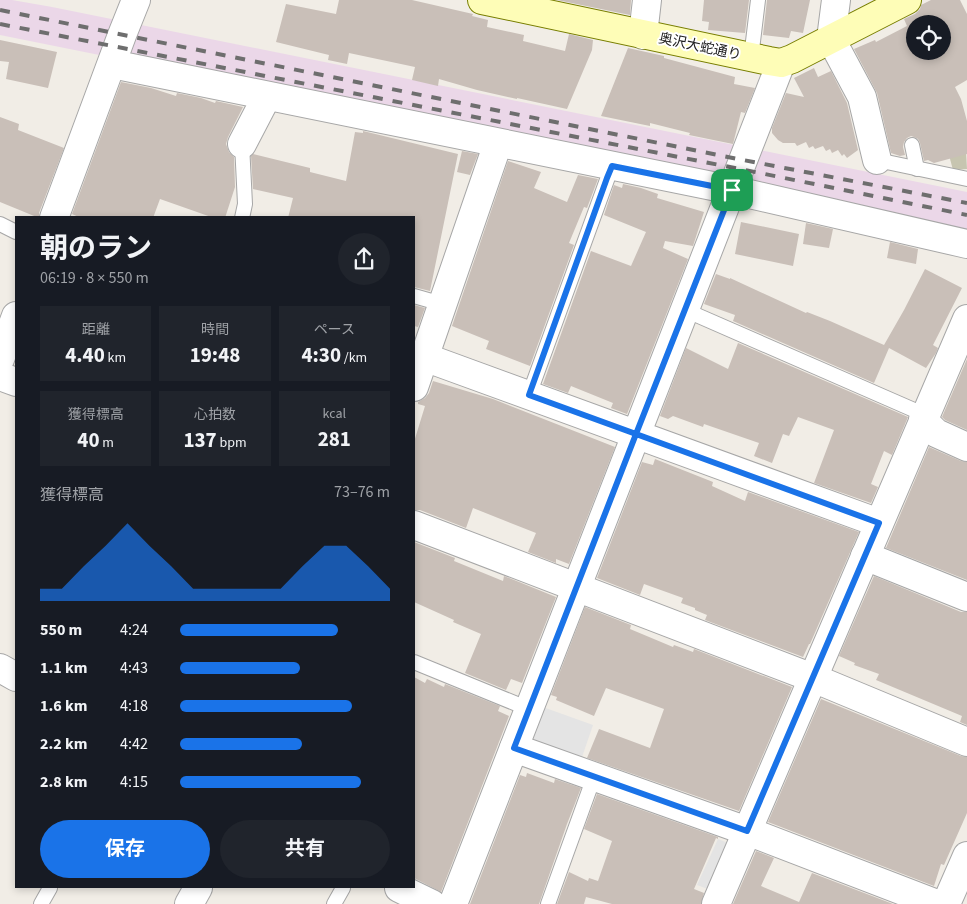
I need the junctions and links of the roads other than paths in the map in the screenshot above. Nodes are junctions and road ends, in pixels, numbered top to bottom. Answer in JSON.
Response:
{"nodes":[{"id":1,"x":136,"y":0,"type":"edge"},
{"id":2,"x":486,"y":0,"type":"edge"},
{"id":3,"x":647,"y":0,"type":"edge"},
{"id":4,"x":758,"y":0,"type":"edge"},
{"id":5,"x":836,"y":0,"type":"edge"},
{"id":6,"x":906,"y":0,"type":"edge"},
{"id":7,"x":642,"y":35,"type":"junction"},
{"id":8,"x":831,"y":39,"type":"junction"},
{"id":9,"x":752,"y":58,"type":"junction"},
{"id":10,"x":781,"y":63,"type":"junction"},
{"id":11,"x":112,"y":64,"type":"junction"},
{"id":12,"x":267,"y":96,"type":"junction"},
{"id":13,"x":498,"y":143,"type":"junction"},
{"id":14,"x":242,"y":144,"type":"joint"},
{"id":15,"x":912,"y":145,"type":"dead end"},
{"id":16,"x":877,"y":160,"type":"joint"},
{"id":17,"x":612,"y":166,"type":"junction"},
{"id":18,"x":917,"y":169,"type":"junction"},
{"id":19,"x":967,"y":179,"type":"edge"},
{"id":20,"x":732,"y":190,"type":"junction"},
{"id":21,"x":55,"y":216,"type":"edge"},
{"id":22,"x":242,"y":216,"type":"edge"},
{"id":23,"x":0,"y":224,"type":"edge"},
{"id":24,"x":15,"y":232,"type":"edge"},
{"id":25,"x":967,"y":244,"type":"edge"},
{"id":26,"x":415,"y":296,"type":"edge"},
{"id":27,"x":442,"y":304,"type":"junction"},
{"id":28,"x":685,"y":310,"type":"junction"},
{"id":29,"x":967,"y":318,"type":"edge"},
{"id":30,"x":15,"y":319,"type":"edge"},
{"id":31,"x":424,"y":357,"type":"junction"},
{"id":32,"x":0,"y":359,"type":"edge"},
{"id":33,"x":0,"y":376,"type":"edge"},
{"id":34,"x":15,"y":382,"type":"edge"},
{"id":35,"x":415,"y":384,"type":"edge"},
{"id":36,"x":529,"y":395,"type":"junction"},
{"id":37,"x":923,"y":420,"type":"junction"},
{"id":38,"x":636,"y":434,"type":"junction"},
{"id":39,"x":967,"y":447,"type":"edge"},
{"id":40,"x":879,"y":523,"type":"junction"},
{"id":41,"x":415,"y":525,"type":"edge"},
{"id":42,"x":865,"y":556,"type":"junction"},
{"id":43,"x":576,"y":588,"type":"junction"},
{"id":44,"x":967,"y":597,"type":"edge"},
{"id":45,"x":415,"y":662,"type":"edge"},
{"id":46,"x":0,"y":668,"type":"edge"},
{"id":47,"x":15,"y":676,"type":"edge"},
{"id":48,"x":812,"y":678,"type":"junction"},
{"id":49,"x":529,"y":710,"type":"junction"},
{"id":50,"x":967,"y":742,"type":"edge"},
{"id":51,"x":514,"y":748,"type":"junction"},
{"id":52,"x":594,"y":777,"type":"junction"},
{"id":53,"x":747,"y":831,"type":"junction"},
{"id":54,"x":967,"y":856,"type":"edge"},
{"id":55,"x":50,"y":888,"type":"edge"},
{"id":56,"x":198,"y":888,"type":"edge"},
{"id":57,"x":343,"y":888,"type":"edge"},
{"id":58,"x":399,"y":888,"type":"edge"},
{"id":59,"x":41,"y":904,"type":"edge"},
{"id":60,"x":189,"y":904,"type":"edge"},
{"id":61,"x":334,"y":904,"type":"edge"},
{"id":62,"x":432,"y":904,"type":"edge"},
{"id":63,"x":452,"y":904,"type":"edge"},
{"id":64,"x":548,"y":904,"type":"edge"},
{"id":65,"x":716,"y":904,"type":"edge"},
{"id":66,"x":937,"y":904,"type":"edge"},
{"id":67,"x":946,"y":904,"type":"edge"}],
"edges":[{"from":1,"to":11,"type":"street"},
{"from":2,"to":7,"type":"street","name":"奥沢大蛇通り"},
{"from":3,"to":7,"type":"street"},
{"from":4,"to":9,"type":"lane"},
{"from":5,"to":8,"type":"street"},
{"from":6,"to":8,"type":"street"},
{"from":7,"to":9,"type":"street","name":"奥沢大蛇通り"},
{"from":8,"to":10,"type":"street"},
{"from":8,"to":16,"type":"street"},
{"from":9,"to":10,"type":"street","name":"奥沢大蛇通り"},
{"from":10,"to":20,"type":"street"},
{"from":11,"to":12,"type":"street"},
{"from":11,"to":21,"type":"street"},
{"from":12,"to":13,"type":"street"},
{"from":12,"to":14,"type":"street"},
{"from":13,"to":17,"type":"street"},
{"from":13,"to":27,"type":"street"},
{"from":14,"to":22,"type":"lane"},
{"from":15,"to":18,"type":"lane"},
{"from":16,"to":18,"type":"lane"},
{"from":17,"to":20,"type":"street"},
{"from":17,"to":36,"type":"lane"},
{"from":18,"to":19,"type":"lane"},
{"from":20,"to":25,"type":"street"},
{"from":20,"to":28,"type":"street"},
{"from":23,"to":24,"type":"lane"},
{"from":26,"to":27,"type":"lane"},
{"from":27,"to":31,"type":"street"},
{"from":28,"to":37,"type":"lane"},
{"from":28,"to":38,"type":"street"},
{"from":29,"to":37,"type":"street"},
{"from":30,"to":32,"type":"street"},
{"from":31,"to":35,"type":"street"},
{"from":31,"to":36,"type":"street"},
{"from":33,"to":34,"type":"street"},
{"from":36,"to":38,"type":"street"},
{"from":37,"to":39,"type":"street"},
{"from":37,"to":40,"type":"street"},
{"from":38,"to":40,"type":"street"},
{"from":38,"to":43,"type":"street"},
{"from":40,"to":42,"type":"street"},
{"from":41,"to":43,"type":"street"},
{"from":42,"to":44,"type":"street"},
{"from":42,"to":48,"type":"street"},
{"from":43,"to":48,"type":"street"},
{"from":43,"to":49,"type":"street"},
{"from":45,"to":49,"type":"lane"},
{"from":46,"to":47,"type":"street"},
{"from":48,"to":50,"type":"street"},
{"from":48,"to":53,"type":"street"},
{"from":49,"to":51,"type":"street"},
{"from":51,"to":52,"type":"street"},
{"from":51,"to":63,"type":"street"},
{"from":52,"to":53,"type":"street"},
{"from":52,"to":64,"type":"lane"},
{"from":53,"to":65,"type":"street"},
{"from":53,"to":66,"type":"street"},
{"from":54,"to":67,"type":"street"},
{"from":55,"to":59,"type":"lane"},
{"from":56,"to":60,"type":"street"},
{"from":57,"to":61,"type":"lane"},
{"from":58,"to":62,"type":"street"}]}
